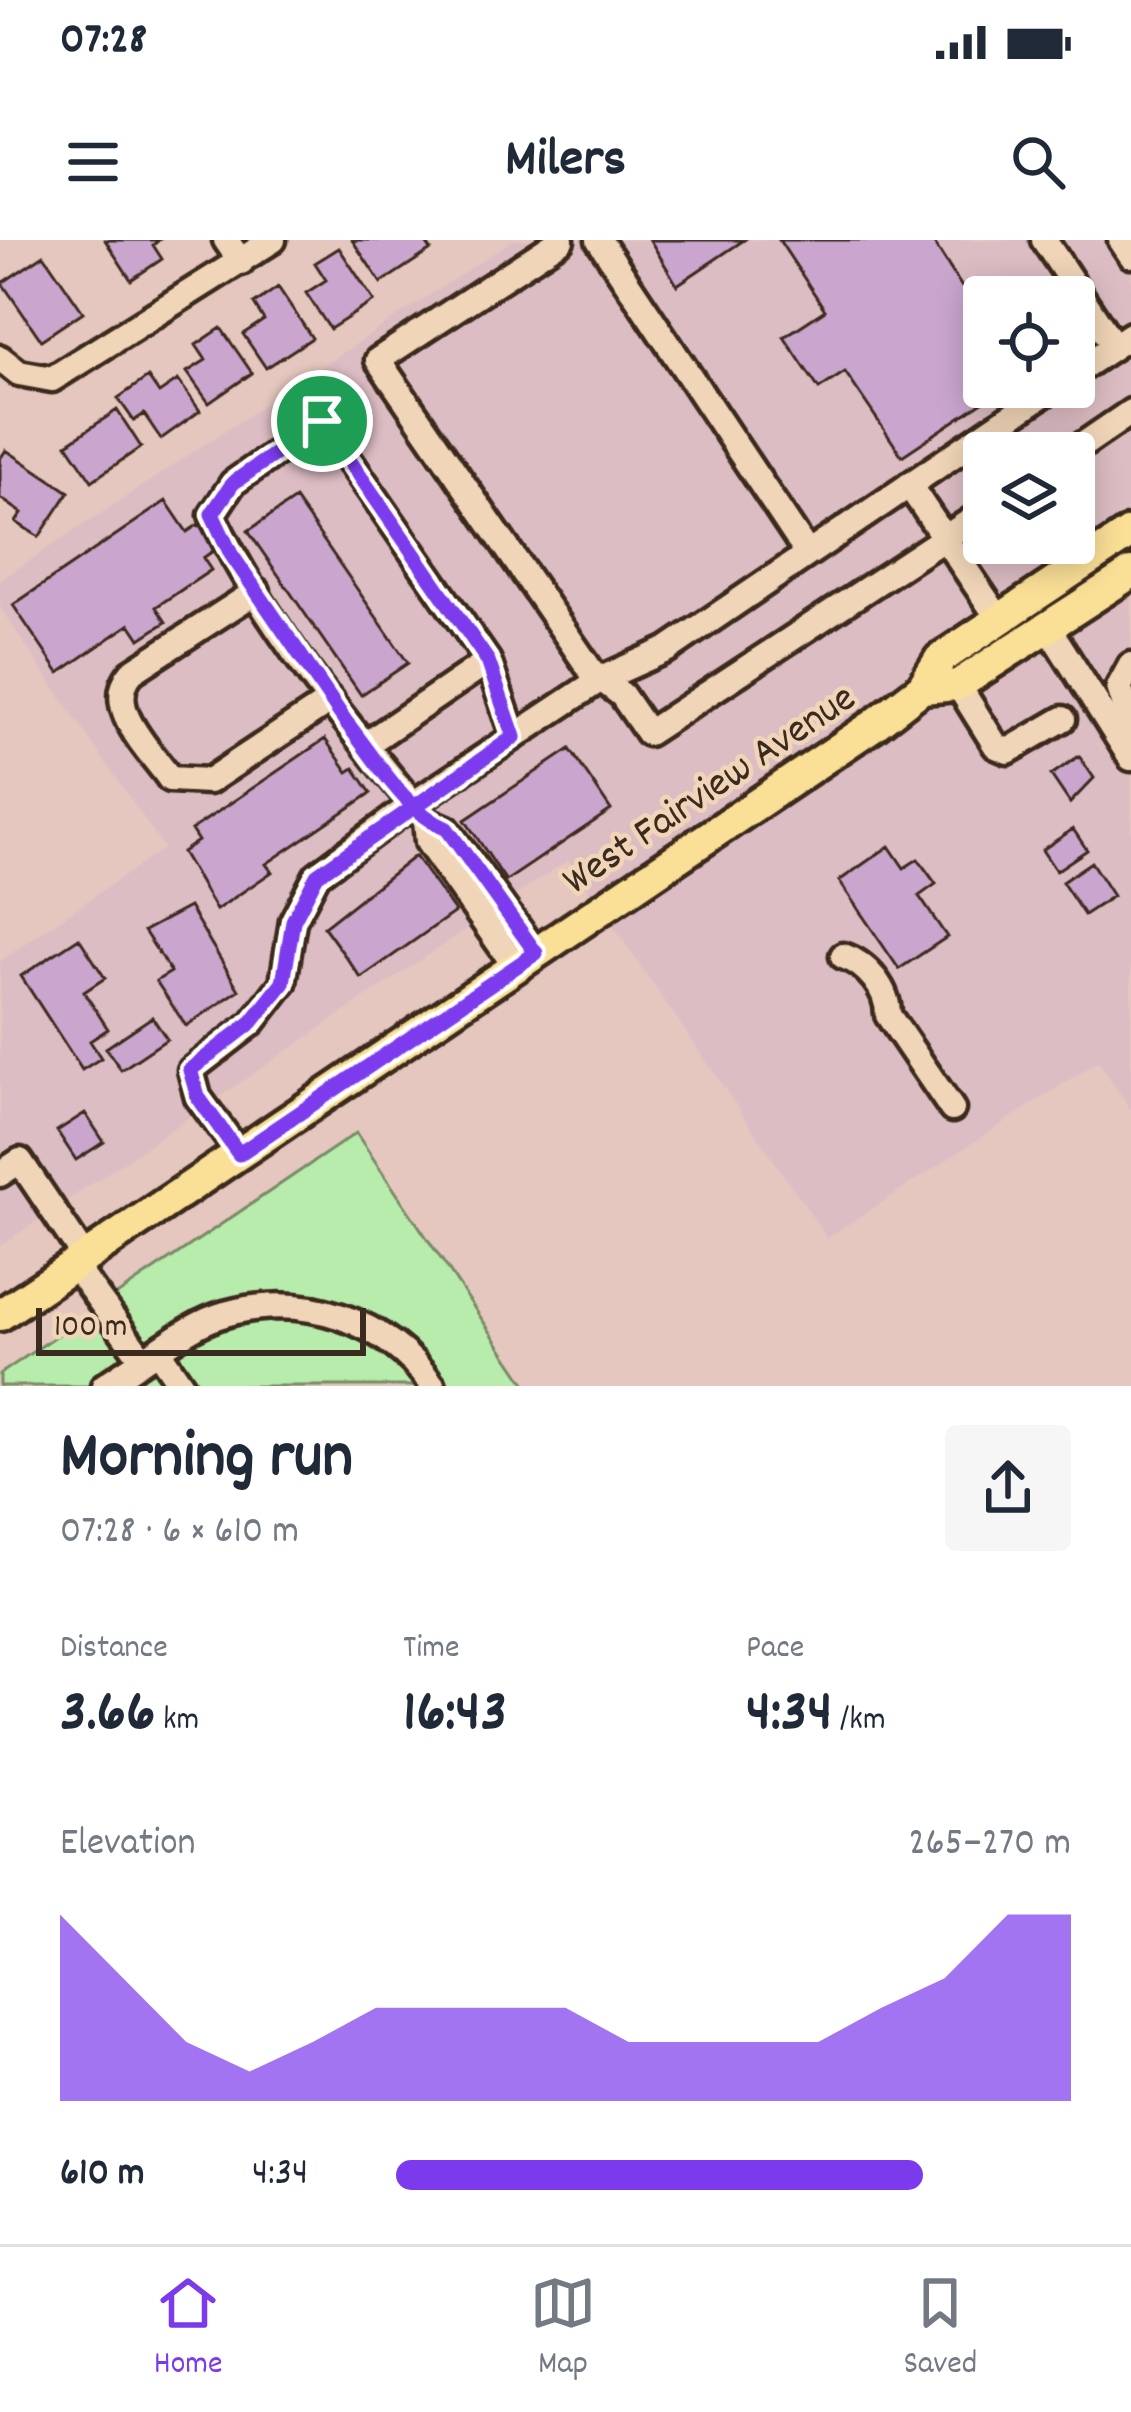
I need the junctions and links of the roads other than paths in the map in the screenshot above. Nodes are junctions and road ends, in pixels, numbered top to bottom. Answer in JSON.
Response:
{"nodes":[{"id":1,"x":226,"y":240,"type":"edge"},
{"id":2,"x":273,"y":240,"type":"edge"},
{"id":3,"x":561,"y":240,"type":"edge"},
{"id":4,"x":598,"y":240,"type":"edge"},
{"id":5,"x":1044,"y":240,"type":"edge"},
{"id":6,"x":1121,"y":240,"type":"edge"},
{"id":7,"x":1131,"y":255,"type":"edge"},
{"id":8,"x":241,"y":262,"type":"junction"},
{"id":9,"x":1122,"y":340,"type":"edge"},
{"id":10,"x":1095,"y":359,"type":"edge"},
{"id":11,"x":10,"y":365,"type":"edge"},
{"id":12,"x":1023,"y":408,"type":"edge"},
{"id":13,"x":1131,"y":412,"type":"edge"},
{"id":14,"x":1095,"y":436,"type":"edge"},
{"id":15,"x":910,"y":485,"type":"junction"},
{"id":16,"x":963,"y":526,"type":"edge"},
{"id":17,"x":1131,"y":532,"type":"edge"},
{"id":18,"x":945,"y":538,"type":"junction"},
{"id":19,"x":808,"y":554,"type":"junction"},
{"id":20,"x":1131,"y":573,"type":"edge"},
{"id":21,"x":257,"y":591,"type":"junction"},
{"id":22,"x":999,"y":619,"type":"junction"},
{"id":23,"x":1048,"y":627,"type":"junction"},
{"id":24,"x":488,"y":661,"type":"junction"},
{"id":25,"x":1131,"y":665,"type":"edge"},
{"id":26,"x":601,"y":679,"type":"junction"},
{"id":27,"x":958,"y":685,"type":"junction"},
{"id":28,"x":922,"y":688,"type":"junction"},
{"id":29,"x":331,"y":700,"type":"junction"},
{"id":30,"x":1063,"y":719,"type":"dead end"},
{"id":31,"x":1131,"y":724,"type":"edge"},
{"id":32,"x":514,"y":737,"type":"junction"},
{"id":33,"x":365,"y":745,"type":"junction"},
{"id":34,"x":1131,"y":758,"type":"edge"},
{"id":35,"x":419,"y":812,"type":"junction"},
{"id":36,"x":843,"y":956,"type":"dead end"},
{"id":37,"x":526,"y":960,"type":"junction"},
{"id":38,"x":952,"y":1109,"type":"dead end"},
{"id":39,"x":239,"y":1154,"type":"junction"},
{"id":40,"x":0,"y":1174,"type":"edge"},
{"id":41,"x":80,"y":1261,"type":"junction"},
{"id":42,"x":0,"y":1315,"type":"edge"},
{"id":43,"x":150,"y":1356,"type":"junction"},
{"id":44,"x":108,"y":1385,"type":"edge"},
{"id":45,"x":182,"y":1386,"type":"edge"},
{"id":46,"x":433,"y":1386,"type":"edge"}],
"edges":[{"from":1,"to":8,"type":"street"},
{"from":2,"to":8,"type":"street"},
{"from":3,"to":26,"type":"street"},
{"from":4,"to":19,"type":"street"},
{"from":5,"to":9,"type":"street"},
{"from":6,"to":7,"type":"street"},
{"from":8,"to":11,"type":"street"},
{"from":9,"to":10,"type":"street"},
{"from":12,"to":15,"type":"street"},
{"from":13,"to":14,"type":"street"},
{"from":15,"to":18,"type":"street"},
{"from":15,"to":19,"type":"street"},
{"from":16,"to":18,"type":"street"},
{"from":17,"to":22,"type":"main road","name":"West Fairview Avenue"},
{"from":18,"to":22,"type":"street"},
{"from":18,"to":26,"type":"street"},
{"from":19,"to":26,"type":"street"},
{"from":20,"to":23,"type":"main road","name":"West Fairview Avenue"},
{"from":21,"to":24,"type":"street"},
{"from":21,"to":29,"type":"street"},
{"from":21,"to":29,"type":"street"},
{"from":22,"to":28,"type":"main road","name":"West Fairview Avenue"},
{"from":23,"to":27,"type":"main road","name":"West Fairview Avenue"},
{"from":23,"to":34,"type":"street"},
{"from":24,"to":32,"type":"street"},
{"from":24,"to":33,"type":"street"},
{"from":25,"to":31,"type":"street"},
{"from":26,"to":32,"type":"street"},
{"from":27,"to":28,"type":"main road","name":"West Fairview Avenue"},
{"from":27,"to":30,"type":"street"},
{"from":28,"to":37,"type":"main road","name":"West Fairview Avenue"},
{"from":29,"to":33,"type":"street"},
{"from":32,"to":35,"type":"street"},
{"from":33,"to":35,"type":"street"},
{"from":35,"to":37,"type":"street"},
{"from":35,"to":39,"type":"street"},
{"from":36,"to":38,"type":"street"},
{"from":37,"to":39,"type":"main road","name":"West Fairview Avenue"},
{"from":39,"to":41,"type":"main road","name":"West Fairview Avenue"},
{"from":40,"to":41,"type":"street"},
{"from":41,"to":42,"type":"main road","name":"West Fairview Avenue"},
{"from":41,"to":43,"type":"street"},
{"from":43,"to":44,"type":"street"},
{"from":43,"to":45,"type":"street"},
{"from":43,"to":46,"type":"street"}]}
